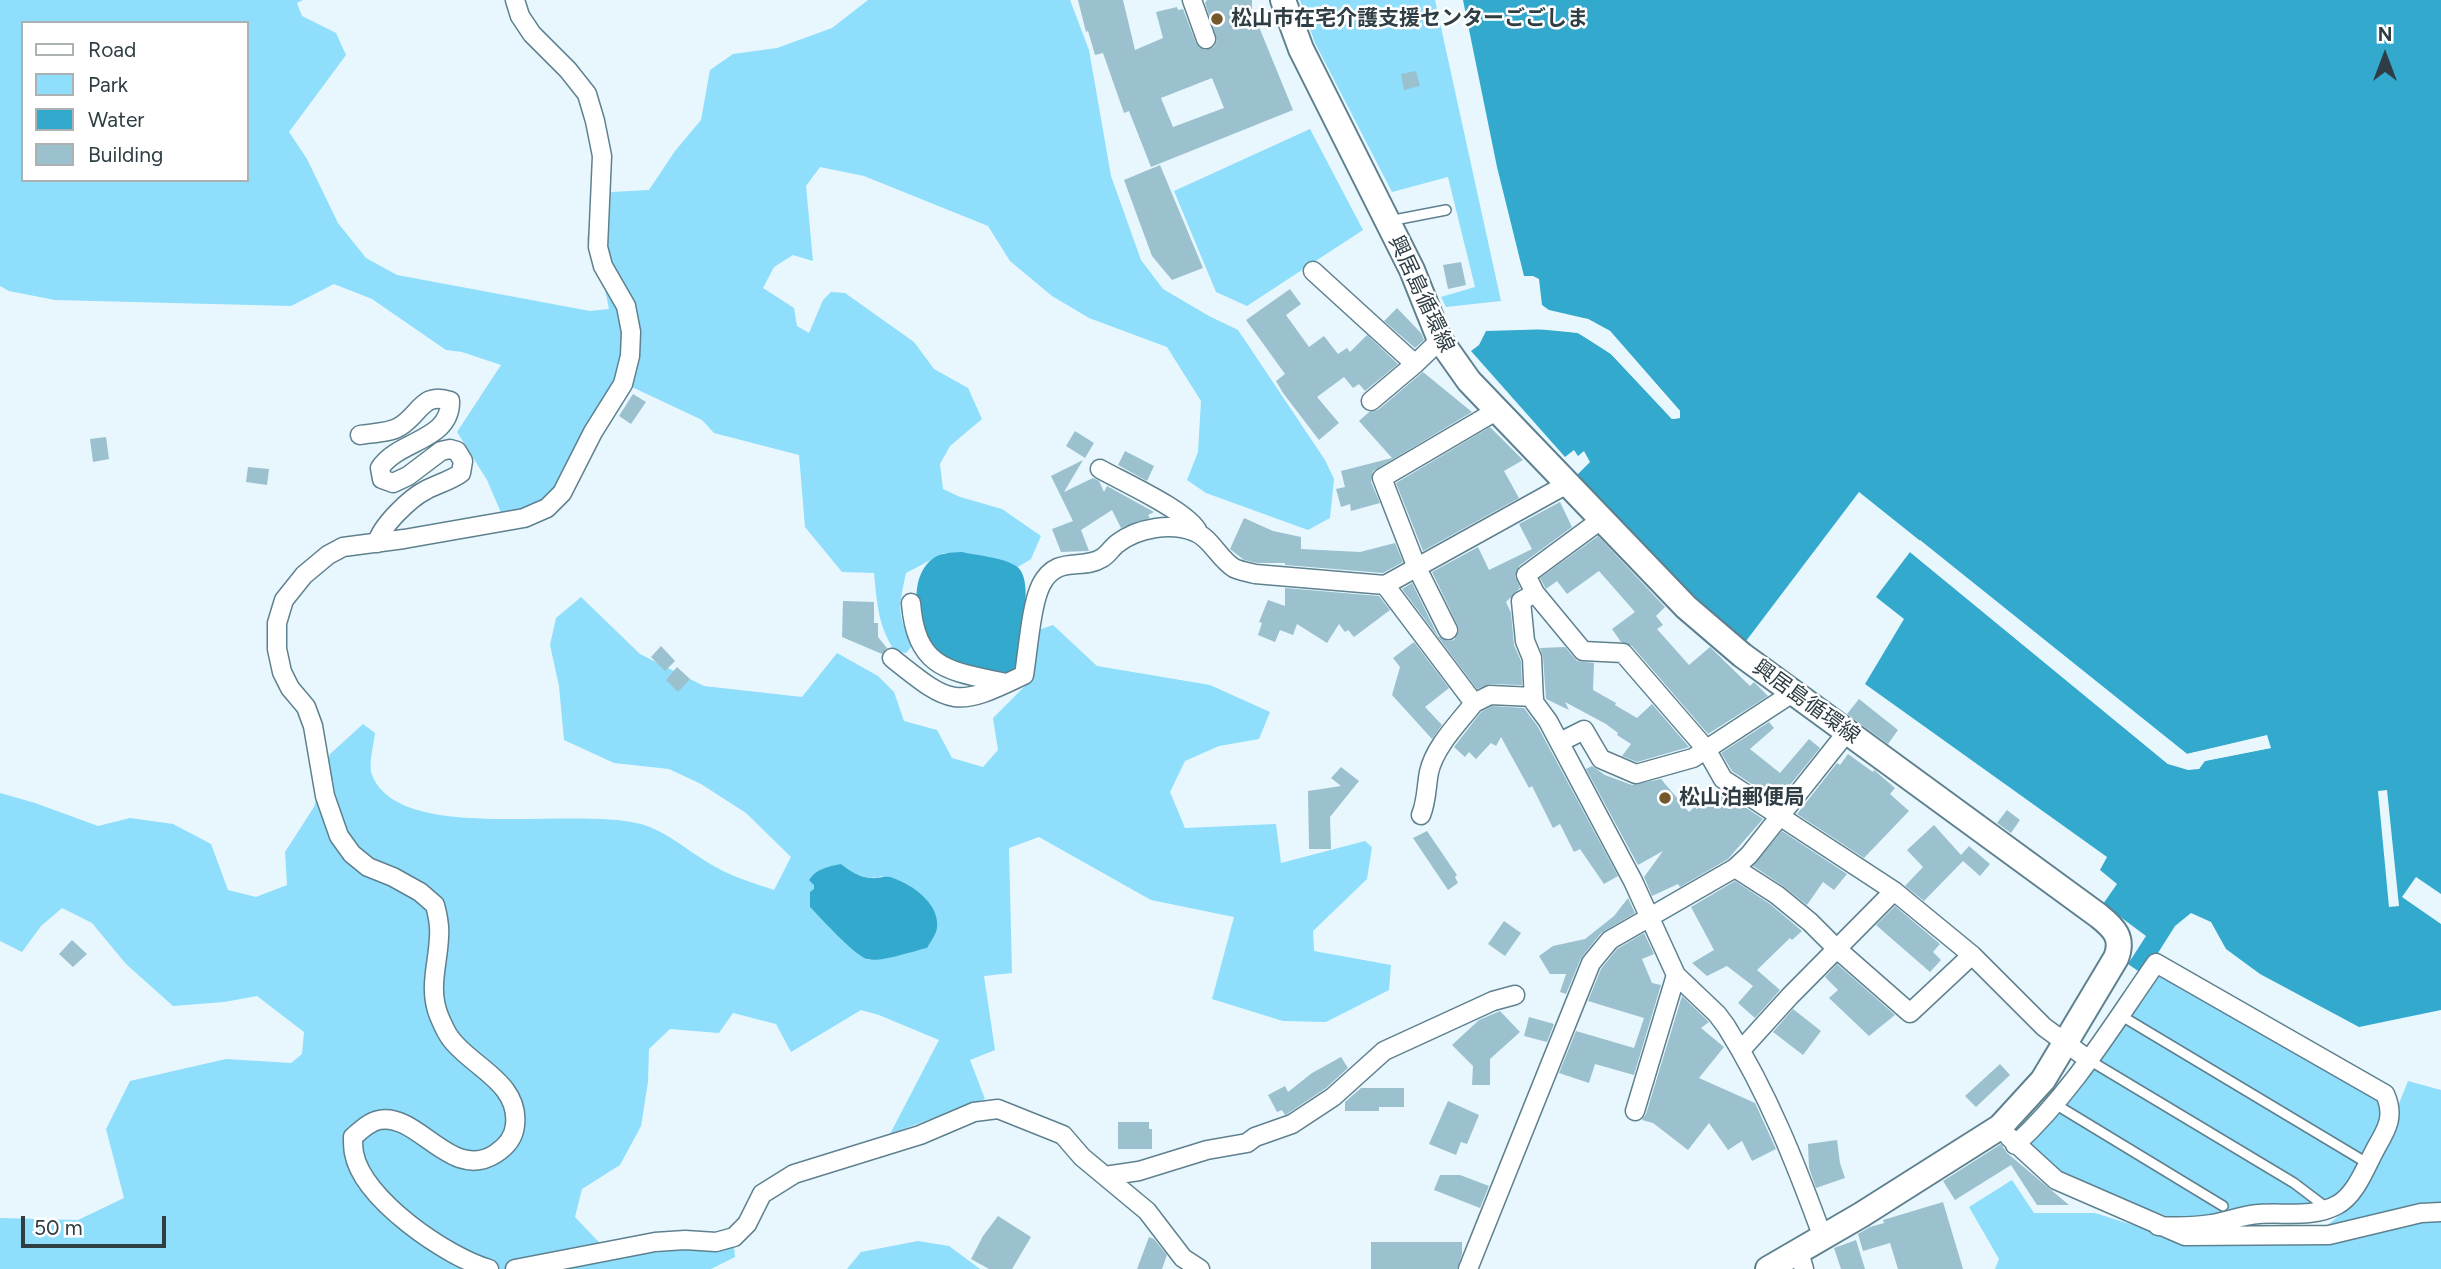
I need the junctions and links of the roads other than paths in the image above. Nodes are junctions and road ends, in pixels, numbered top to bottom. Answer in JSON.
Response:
{"nodes":[{"id":1,"x":514,"y":0,"type":"edge"},
{"id":2,"x":1192,"y":0,"type":"edge"},
{"id":3,"x":1283,"y":0,"type":"edge"},
{"id":4,"x":1206,"y":39,"type":"dead end"},
{"id":5,"x":1446,"y":210,"type":"dead end"},
{"id":6,"x":1387,"y":222,"type":"junction"},
{"id":7,"x":1314,"y":271,"type":"dead end"},
{"id":8,"x":1440,"y":341,"type":"junction"},
{"id":9,"x":1415,"y":364,"type":"junction"},
{"id":10,"x":1371,"y":401,"type":"dead end"},
{"id":11,"x":1496,"y":411,"type":"junction"},
{"id":12,"x":360,"y":435,"type":"dead end"},
{"id":13,"x":1100,"y":469,"type":"dead end"},
{"id":14,"x":1569,"y":483,"type":"junction"},
{"id":15,"x":1602,"y":519,"type":"junction"},
{"id":16,"x":1198,"y":532,"type":"junction"},
{"id":17,"x":377,"y":543,"type":"junction"},
{"id":18,"x":1417,"y":568,"type":"junction"},
{"id":19,"x":1385,"y":585,"type":"junction"},
{"id":20,"x":1535,"y":593,"type":"junction"},
{"id":21,"x":911,"y":603,"type":"dead end"},
{"id":22,"x":1448,"y":630,"type":"dead end"},
{"id":23,"x":892,"y":658,"type":"dead end"},
{"id":24,"x":1006,"y":683,"type":"junction"},
{"id":25,"x":1794,"y":692,"type":"junction"},
{"id":26,"x":1534,"y":697,"type":"junction"},
{"id":27,"x":1474,"y":703,"type":"junction"},
{"id":28,"x":1847,"y":732,"type":"junction"},
{"id":29,"x":1560,"y":742,"type":"junction"},
{"id":30,"x":1706,"y":749,"type":"junction"},
{"id":31,"x":1780,"y":815,"type":"junction"},
{"id":32,"x":1421,"y":816,"type":"dead end"},
{"id":33,"x":1735,"y":868,"type":"junction"},
{"id":34,"x":1894,"y":891,"type":"junction"},
{"id":35,"x":1650,"y":917,"type":"junction"},
{"id":36,"x":1837,"y":949,"type":"junction"},
{"id":37,"x":1972,"y":955,"type":"junction"},
{"id":38,"x":1676,"y":975,"type":"junction"},
{"id":39,"x":1516,"y":995,"type":"dead end"},
{"id":40,"x":2120,"y":1015,"type":"junction"},
{"id":41,"x":1741,"y":1050,"type":"junction"},
{"id":42,"x":2078,"y":1053,"type":"junction"},
{"id":43,"x":2055,"y":1104,"type":"junction"},
{"id":44,"x":1635,"y":1111,"type":"dead end"},
{"id":45,"x":2008,"y":1136,"type":"junction"},
{"id":46,"x":2367,"y":1163,"type":"junction"},
{"id":47,"x":1105,"y":1176,"type":"junction"},
{"id":48,"x":2223,"y":1206,"type":"dead end"},
{"id":49,"x":2328,"y":1209,"type":"junction"},
{"id":50,"x":2441,"y":1212,"type":"edge"},
{"id":51,"x":2158,"y":1226,"type":"junction"},
{"id":52,"x":1823,"y":1238,"type":"junction"},
{"id":53,"x":1801,"y":1260,"type":"edge"},
{"id":54,"x":489,"y":1269,"type":"edge"},
{"id":55,"x":515,"y":1269,"type":"edge"},
{"id":56,"x":1200,"y":1269,"type":"edge"},
{"id":57,"x":1468,"y":1269,"type":"edge"},
{"id":58,"x":1768,"y":1269,"type":"edge"}],
"edges":[{"from":1,"to":17,"type":"street"},
{"from":2,"to":4,"type":"street"},
{"from":3,"to":6,"type":"main road","name":"興居島循環線"},
{"from":5,"to":6,"type":"lane"},
{"from":6,"to":8,"type":"main road","name":"興居島循環線"},
{"from":7,"to":9,"type":"street"},
{"from":8,"to":9,"type":"street"},
{"from":8,"to":11,"type":"main road","name":"興居島循環線"},
{"from":9,"to":10,"type":"street"},
{"from":11,"to":14,"type":"main road","name":"興居島循環線"},
{"from":11,"to":18,"type":"street"},
{"from":12,"to":17,"type":"street"},
{"from":13,"to":16,"type":"street"},
{"from":14,"to":15,"type":"main road","name":"興居島循環線"},
{"from":14,"to":18,"type":"street"},
{"from":15,"to":20,"type":"street"},
{"from":15,"to":25,"type":"main road","name":"興居島循環線"},
{"from":16,"to":19,"type":"street"},
{"from":16,"to":24,"type":"street"},
{"from":17,"to":54,"type":"street"},
{"from":18,"to":19,"type":"street"},
{"from":18,"to":22,"type":"street"},
{"from":19,"to":27,"type":"street"},
{"from":20,"to":26,"type":"street"},
{"from":20,"to":30,"type":"street"},
{"from":21,"to":24,"type":"street"},
{"from":23,"to":24,"type":"street"},
{"from":25,"to":28,"type":"main road","name":"興居島循環線"},
{"from":25,"to":30,"type":"street"},
{"from":26,"to":27,"type":"street"},
{"from":26,"to":29,"type":"street"},
{"from":27,"to":32,"type":"street"},
{"from":28,"to":31,"type":"street"},
{"from":28,"to":42,"type":"main road","name":"興居島循環線"},
{"from":29,"to":30,"type":"street"},
{"from":29,"to":35,"type":"street"},
{"from":30,"to":31,"type":"street"},
{"from":31,"to":33,"type":"street"},
{"from":31,"to":34,"type":"street"},
{"from":33,"to":35,"type":"street"},
{"from":33,"to":36,"type":"street"},
{"from":34,"to":36,"type":"street"},
{"from":34,"to":37,"type":"street"},
{"from":35,"to":38,"type":"street"},
{"from":35,"to":57,"type":"street"},
{"from":36,"to":37,"type":"street"},
{"from":36,"to":41,"type":"street"},
{"from":37,"to":42,"type":"street"},
{"from":38,"to":41,"type":"street"},
{"from":38,"to":44,"type":"street"},
{"from":39,"to":47,"type":"street"},
{"from":40,"to":42,"type":"street"},
{"from":40,"to":46,"type":"lane"},
{"from":40,"to":46,"type":"street"},
{"from":41,"to":52,"type":"street"},
{"from":42,"to":43,"type":"street"},
{"from":42,"to":45,"type":"main road","name":"興居島循環線"},
{"from":42,"to":49,"type":"lane"},
{"from":43,"to":45,"type":"street"},
{"from":43,"to":48,"type":"lane"},
{"from":45,"to":51,"type":"street"},
{"from":45,"to":52,"type":"main road","name":"興居島循環線"},
{"from":46,"to":49,"type":"street"},
{"from":47,"to":55,"type":"street"},
{"from":47,"to":56,"type":"street"},
{"from":49,"to":51,"type":"street"},
{"from":50,"to":51,"type":"street"},
{"from":52,"to":53,"type":"main road","name":"興居島循環線"},
{"from":53,"to":58,"type":"main road","name":"興居島循環線"}]}
